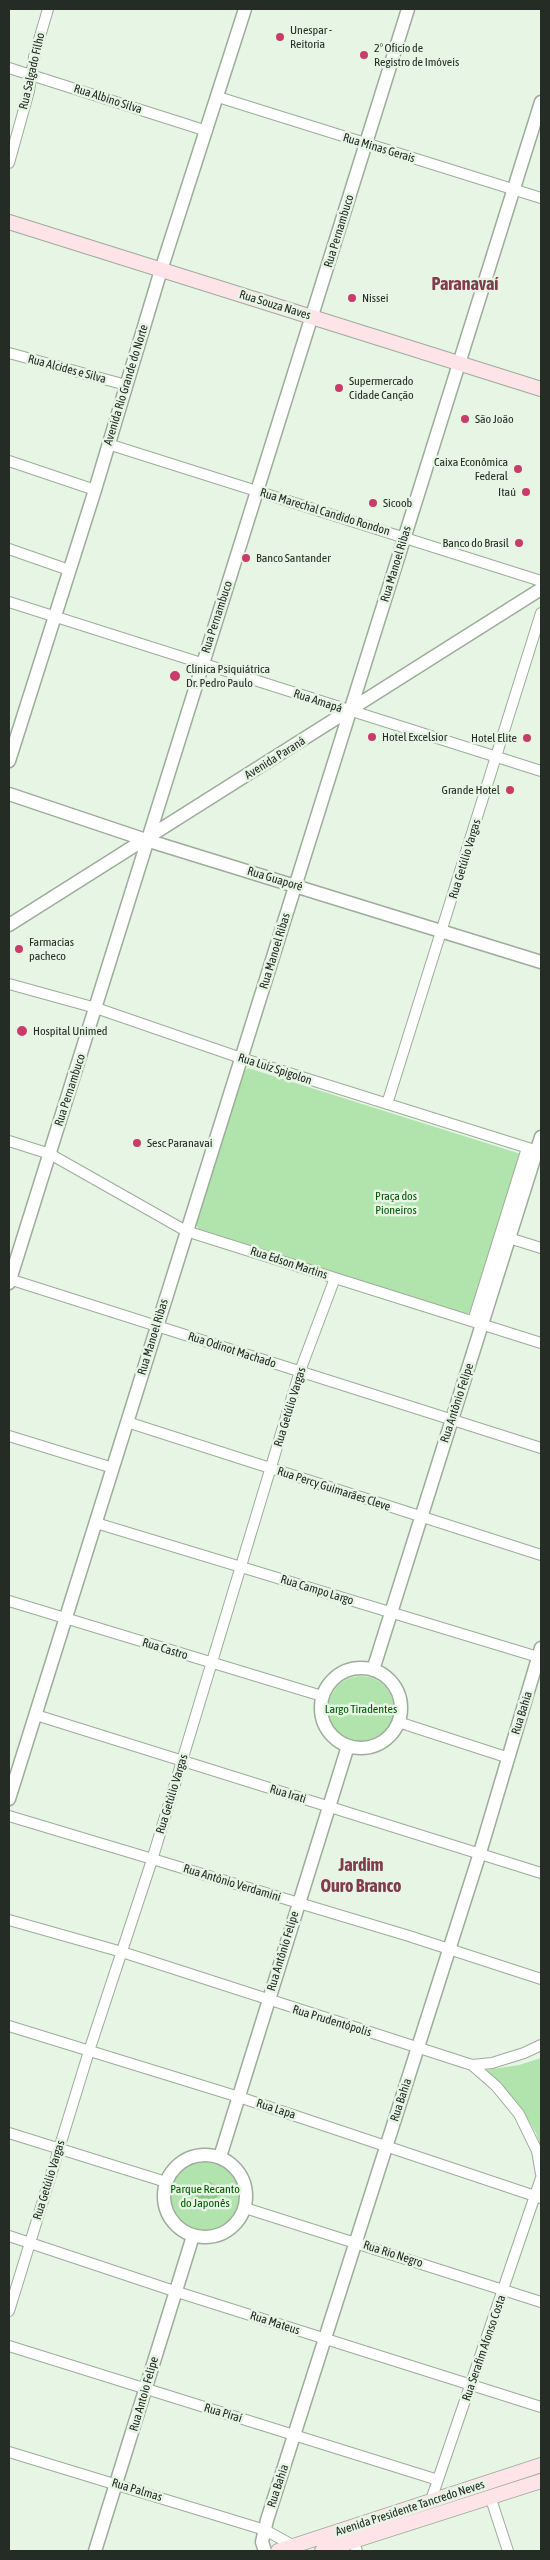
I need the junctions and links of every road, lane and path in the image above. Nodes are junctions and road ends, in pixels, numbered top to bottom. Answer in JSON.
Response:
{"nodes":[{"id":1,"x":48,"y":9,"type":"edge"},
{"id":2,"x":245,"y":9,"type":"edge"},
{"id":3,"x":408,"y":9,"type":"edge"},
{"id":4,"x":9,"y":68,"type":"edge"},
{"id":5,"x":32,"y":74,"type":"junction"},
{"id":6,"x":218,"y":97,"type":"junction"},
{"id":7,"x":541,"y":102,"type":"edge"},
{"id":8,"x":207,"y":131,"type":"junction"},
{"id":9,"x":366,"y":144,"type":"junction"},
{"id":10,"x":9,"y":163,"type":"edge"},
{"id":11,"x":514,"y":189,"type":"junction"},
{"id":12,"x":541,"y":198,"type":"edge"},
{"id":13,"x":9,"y":222,"type":"edge"},
{"id":14,"x":160,"y":270,"type":"junction"},
{"id":15,"x":313,"y":317,"type":"junction"},
{"id":16,"x":9,"y":353,"type":"edge"},
{"id":17,"x":459,"y":363,"type":"junction"},
{"id":18,"x":126,"y":385,"type":"junction"},
{"id":19,"x":541,"y":389,"type":"edge"},
{"id":20,"x":108,"y":444,"type":"junction"},
{"id":21,"x":9,"y":461,"type":"edge"},
{"id":22,"x":95,"y":490,"type":"junction"},
{"id":23,"x":257,"y":491,"type":"junction"},
{"id":24,"x":404,"y":537,"type":"junction"},
{"id":25,"x":9,"y":549,"type":"edge"},
{"id":26,"x":69,"y":570,"type":"junction"},
{"id":27,"x":541,"y":580,"type":"edge"},
{"id":28,"x":541,"y":589,"type":"edge"},
{"id":29,"x":9,"y":602,"type":"edge"},
{"id":30,"x":541,"y":613,"type":"edge"},
{"id":31,"x":54,"y":618,"type":"junction"},
{"id":32,"x":202,"y":664,"type":"junction"},
{"id":33,"x":350,"y":711,"type":"junction"},
{"id":34,"x":496,"y":757,"type":"junction"},
{"id":35,"x":9,"y":761,"type":"edge"},
{"id":36,"x":541,"y":771,"type":"edge"},
{"id":37,"x":9,"y":794,"type":"edge"},
{"id":38,"x":146,"y":840,"type":"junction"},
{"id":39,"x":296,"y":885,"type":"junction"},
{"id":40,"x":9,"y":925,"type":"edge"},
{"id":41,"x":442,"y":931,"type":"junction"},
{"id":42,"x":541,"y":962,"type":"edge"},
{"id":43,"x":9,"y":984,"type":"edge"},
{"id":44,"x":96,"y":1008,"type":"junction"},
{"id":45,"x":241,"y":1058,"type":"junction"},
{"id":46,"x":387,"y":1104,"type":"junction"},
{"id":47,"x":541,"y":1136,"type":"edge"},
{"id":48,"x":9,"y":1142,"type":"edge"},
{"id":49,"x":535,"y":1150,"type":"edge"},
{"id":50,"x":50,"y":1154,"type":"junction"},
{"id":51,"x":186,"y":1231,"type":"junction"},
{"id":52,"x":509,"y":1238,"type":"junction"},
{"id":53,"x":541,"y":1248,"type":"edge"},
{"id":54,"x":335,"y":1278,"type":"junction"},
{"id":55,"x":9,"y":1280,"type":"edge"},
{"id":56,"x":478,"y":1322,"type":"junction"},
{"id":57,"x":156,"y":1326,"type":"junction"},
{"id":58,"x":541,"y":1343,"type":"edge"},
{"id":59,"x":300,"y":1371,"type":"junction"},
{"id":60,"x":452,"y":1420,"type":"junction"},
{"id":61,"x":127,"y":1422,"type":"junction"},
{"id":62,"x":9,"y":1436,"type":"edge"},
{"id":63,"x":541,"y":1448,"type":"edge"},
{"id":64,"x":113,"y":1468,"type":"junction"},
{"id":65,"x":271,"y":1468,"type":"junction"},
{"id":66,"x":421,"y":1517,"type":"junction"},
{"id":67,"x":96,"y":1522,"type":"junction"},
{"id":68,"x":541,"y":1555,"type":"edge"},
{"id":69,"x":241,"y":1567,"type":"junction"},
{"id":70,"x":9,"y":1601,"type":"edge"},
{"id":71,"x":391,"y":1614,"type":"junction"},
{"id":72,"x":66,"y":1619,"type":"junction"},
{"id":73,"x":540,"y":1652,"type":"edge"},
{"id":74,"x":212,"y":1663,"type":"junction"},
{"id":75,"x":373,"y":1670,"type":"junction"},
{"id":76,"x":322,"y":1696,"type":"junction"},
{"id":77,"x":36,"y":1715,"type":"junction"},
{"id":78,"x":398,"y":1722,"type":"junction"},
{"id":79,"x":348,"y":1746,"type":"junction"},
{"id":80,"x":509,"y":1758,"type":"junction"},
{"id":81,"x":182,"y":1762,"type":"junction"},
{"id":82,"x":9,"y":1799,"type":"edge"},
{"id":83,"x":329,"y":1806,"type":"junction"},
{"id":84,"x":9,"y":1816,"type":"edge"},
{"id":85,"x":480,"y":1854,"type":"junction"},
{"id":86,"x":152,"y":1860,"type":"junction"},
{"id":87,"x":541,"y":1873,"type":"edge"},
{"id":88,"x":298,"y":1903,"type":"junction"},
{"id":89,"x":9,"y":1920,"type":"edge"},
{"id":90,"x":450,"y":1948,"type":"junction"},
{"id":91,"x":122,"y":1952,"type":"junction"},
{"id":92,"x":541,"y":1979,"type":"edge"},
{"id":93,"x":268,"y":2001,"type":"junction"},
{"id":94,"x":9,"y":2026,"type":"edge"},
{"id":95,"x":541,"y":2044,"type":"edge"},
{"id":96,"x":418,"y":2047,"type":"junction"},
{"id":97,"x":90,"y":2050,"type":"junction"},
{"id":98,"x":472,"y":2065,"type":"junction"},
{"id":99,"x":239,"y":2097,"type":"junction"},
{"id":100,"x":9,"y":2133,"type":"edge"},
{"id":101,"x":387,"y":2145,"type":"junction"},
{"id":102,"x":59,"y":2148,"type":"junction"},
{"id":103,"x":220,"y":2157,"type":"junction"},
{"id":104,"x":541,"y":2174,"type":"edge"},
{"id":105,"x":541,"y":2178,"type":"edge"},
{"id":106,"x":166,"y":2182,"type":"junction"},
{"id":107,"x":538,"y":2197,"type":"edge"},
{"id":108,"x":245,"y":2208,"type":"junction"},
{"id":109,"x":9,"y":2236,"type":"edge"},
{"id":110,"x":193,"y":2236,"type":"junction"},
{"id":111,"x":30,"y":2242,"type":"junction"},
{"id":112,"x":356,"y":2242,"type":"junction"},
{"id":113,"x":505,"y":2290,"type":"junction"},
{"id":114,"x":174,"y":2291,"type":"junction"},
{"id":115,"x":541,"y":2302,"type":"edge"},
{"id":116,"x":9,"y":2310,"type":"edge"},
{"id":117,"x":325,"y":2339,"type":"junction"},
{"id":118,"x":9,"y":2346,"type":"edge"},
{"id":119,"x":471,"y":2386,"type":"junction"},
{"id":120,"x":145,"y":2389,"type":"junction"},
{"id":121,"x":541,"y":2407,"type":"edge"},
{"id":122,"x":294,"y":2435,"type":"junction"},
{"id":123,"x":9,"y":2452,"type":"edge"},
{"id":124,"x":541,"y":2465,"type":"edge"},
{"id":125,"x":438,"y":2480,"type":"junction"},
{"id":126,"x":541,"y":2481,"type":"edge"},
{"id":127,"x":117,"y":2484,"type":"junction"},
{"id":128,"x":490,"y":2496,"type":"junction"},
{"id":129,"x":431,"y":2500,"type":"junction"},
{"id":130,"x":264,"y":2530,"type":"junction"},
{"id":131,"x":294,"y":2546,"type":"junction"},
{"id":132,"x":355,"y":2546,"type":"edge"},
{"id":133,"x":95,"y":2551,"type":"edge"},
{"id":134,"x":265,"y":2551,"type":"edge"},
{"id":135,"x":278,"y":2551,"type":"edge"},
{"id":136,"x":322,"y":2551,"type":"edge"},
{"id":137,"x":508,"y":2551,"type":"edge"}],
"edges":[{"from":1,"to":5,"type":"street","name":"Rua Salgado Filho"},
{"from":2,"to":6,"type":"street","name":"Avenida Rio Grande do Norte"},
{"from":3,"to":9,"type":"street","name":"Rua Pernambuco"},
{"from":4,"to":5,"type":"street","name":"Rua Albino Silva"},
{"from":5,"to":8,"type":"street","name":"Rua Albino Silva"},
{"from":5,"to":10,"type":"street","name":"Rua Salgado Filho"},
{"from":6,"to":8,"type":"street","name":"Avenida Rio Grande do Norte"},
{"from":6,"to":9,"type":"street","name":"Rua Minas Gerais"},
{"from":7,"to":11,"type":"street","name":"Rua Manoel Ribas"},
{"from":8,"to":14,"type":"street","name":"Avenida Rio Grande do Norte"},
{"from":9,"to":11,"type":"street","name":"Rua Minas Gerais"},
{"from":9,"to":15,"type":"street","name":"Rua Pernambuco"},
{"from":11,"to":12,"type":"street","name":"Rua Minas Gerais"},
{"from":11,"to":17,"type":"street","name":"Rua Manoel Ribas"},
{"from":13,"to":14,"type":"main road","name":"Rua Souza Naves"},
{"from":14,"to":15,"type":"main road","name":"Rua Souza Naves"},
{"from":14,"to":18,"type":"street","name":"Avenida Rio Grande do Norte"},
{"from":15,"to":17,"type":"main road","name":"Rua Souza Naves"},
{"from":15,"to":23,"type":"street","name":"Rua Pernambuco"},
{"from":16,"to":18,"type":"street","name":"Rua Alcides e Silva"},
{"from":17,"to":19,"type":"main road","name":"Rua Souza Naves"},
{"from":17,"to":24,"type":"street","name":"Rua Manoel Ribas"},
{"from":18,"to":20,"type":"street","name":"Avenida Rio Grande do Norte"},
{"from":20,"to":22,"type":"street","name":"Avenida Rio Grande do Norte"},
{"from":20,"to":23,"type":"street","name":"Rua Marechal Candido Rondon"},
{"from":21,"to":22,"type":"street"},
{"from":22,"to":26,"type":"street","name":"Avenida Rio Grande do Norte"},
{"from":23,"to":24,"type":"street","name":"Rua Marechal Candido Rondon"},
{"from":23,"to":32,"type":"street","name":"Rua Pernambuco"},
{"from":24,"to":27,"type":"street","name":"Rua Marechal Candido Rondon"},
{"from":24,"to":33,"type":"street","name":"Rua Manoel Ribas"},
{"from":25,"to":26,"type":"street"},
{"from":26,"to":31,"type":"street","name":"Avenida Rio Grande do Norte"},
{"from":28,"to":33,"type":"street","name":"Avenida Paraná"},
{"from":29,"to":31,"type":"street","name":"Rua Amapá"},
{"from":30,"to":34,"type":"street","name":"Rua Getúlio Vargas"},
{"from":31,"to":32,"type":"street","name":"Rua Amapá"},
{"from":31,"to":35,"type":"street","name":"Avenida Rio Grande do Norte"},
{"from":32,"to":33,"type":"street","name":"Rua Amapá"},
{"from":32,"to":38,"type":"street","name":"Rua Pernambuco"},
{"from":33,"to":34,"type":"street","name":"Rua Amapá"},
{"from":33,"to":38,"type":"street","name":"Avenida Paraná"},
{"from":33,"to":39,"type":"street","name":"Rua Manoel Ribas"},
{"from":34,"to":36,"type":"street","name":"Rua Amapá"},
{"from":34,"to":41,"type":"street","name":"Rua Getúlio Vargas"},
{"from":37,"to":38,"type":"street","name":"Rua Guaporé"},
{"from":38,"to":39,"type":"street","name":"Rua Guaporé"},
{"from":38,"to":40,"type":"street","name":"Avenida Paraná"},
{"from":38,"to":44,"type":"street","name":"Rua Pernambuco"},
{"from":39,"to":41,"type":"street","name":"Rua Guaporé"},
{"from":39,"to":45,"type":"street","name":"Rua Manoel Ribas"},
{"from":41,"to":42,"type":"street","name":"Rua Guaporé"},
{"from":41,"to":46,"type":"street","name":"Rua Getúlio Vargas"},
{"from":43,"to":44,"type":"street","name":"Rua Luiz Spigolon"},
{"from":44,"to":45,"type":"street","name":"Rua Luiz Spigolon"},
{"from":44,"to":50,"type":"street","name":"Rua Pernambuco"},
{"from":45,"to":46,"type":"street","name":"Rua Luiz Spigolon"},
{"from":45,"to":51,"type":"street","name":"Rua Manoel Ribas"},
{"from":46,"to":49,"type":"street","name":"Rua Luiz Spigolon"},
{"from":47,"to":49,"type":"street","name":"Rua Antônio Felipe"},
{"from":48,"to":50,"type":"street","name":"Rua Edson Martins"},
{"from":49,"to":52,"type":"street","name":"Rua Antônio Felipe"},
{"from":49,"to":56,"type":"street","name":"Rua Antônio Felipe"},
{"from":50,"to":51,"type":"street","name":"Rua Edson Martins"},
{"from":50,"to":55,"type":"street","name":"Rua Pernambuco"},
{"from":51,"to":54,"type":"street","name":"Rua Edson Martins"},
{"from":51,"to":57,"type":"street","name":"Rua Manoel Ribas"},
{"from":52,"to":53,"type":"street"},
{"from":52,"to":56,"type":"street","name":"Rua Antônio Felipe"},
{"from":54,"to":56,"type":"street","name":"Rua Edson Martins"},
{"from":54,"to":59,"type":"street","name":"Rua Getúlio Vargas"},
{"from":55,"to":57,"type":"street","name":"Rua Odinot Machado"},
{"from":56,"to":58,"type":"street","name":"Rua Edson Martins"},
{"from":56,"to":60,"type":"street","name":"Rua Antônio Felipe"},
{"from":57,"to":59,"type":"street","name":"Rua Odinot Machado"},
{"from":57,"to":61,"type":"street","name":"Rua Manoel Ribas"},
{"from":59,"to":60,"type":"street","name":"Rua Odinot Machado"},
{"from":59,"to":65,"type":"street","name":"Rua Getúlio Vargas"},
{"from":60,"to":63,"type":"street","name":"Rua Odinot Machado"},
{"from":60,"to":66,"type":"street","name":"Rua Antônio Felipe"},
{"from":61,"to":64,"type":"street","name":"Rua Manoel Ribas"},
{"from":61,"to":65,"type":"street","name":"Rua Percy Guimarães Cleve"},
{"from":62,"to":64,"type":"street"},
{"from":64,"to":67,"type":"street","name":"Rua Manoel Ribas"},
{"from":65,"to":66,"type":"street","name":"Rua Percy Guimarães Cleve"},
{"from":65,"to":69,"type":"street","name":"Rua Getúlio Vargas"},
{"from":66,"to":68,"type":"street","name":"Rua Percy Guimarães Cleve"},
{"from":66,"to":71,"type":"street","name":"Rua Antônio Felipe"},
{"from":67,"to":69,"type":"street","name":"Rua Campo Largo"},
{"from":67,"to":72,"type":"street","name":"Rua Manoel Ribas"},
{"from":69,"to":71,"type":"street","name":"Rua Campo Largo"},
{"from":69,"to":74,"type":"street","name":"Rua Getúlio Vargas"},
{"from":70,"to":72,"type":"street","name":"Rua Castro"},
{"from":71,"to":73,"type":"street","name":"Rua Campo Largo"},
{"from":71,"to":75,"type":"street","name":"Rua Antônio Felipe"},
{"from":72,"to":74,"type":"street","name":"Rua Castro"},
{"from":72,"to":77,"type":"street","name":"Rua Manoel Ribas"},
{"from":73,"to":80,"type":"street","name":"Rua Bahia"},
{"from":74,"to":76,"type":"street","name":"Rua Castro"},
{"from":74,"to":81,"type":"street","name":"Rua Getúlio Vargas"},
{"from":75,"to":76,"type":"street"},
{"from":75,"to":78,"type":"street"},
{"from":76,"to":79,"type":"street"},
{"from":77,"to":81,"type":"street","name":"Rua Irati"},
{"from":77,"to":82,"type":"street","name":"Rua Manoel Ribas"},
{"from":78,"to":79,"type":"street"},
{"from":78,"to":80,"type":"street"},
{"from":79,"to":83,"type":"street","name":"Rua Antônio Felipe"},
{"from":80,"to":85,"type":"street","name":"Rua Bahia"},
{"from":81,"to":83,"type":"street","name":"Rua Irati"},
{"from":81,"to":86,"type":"street","name":"Rua Getúlio Vargas"},
{"from":83,"to":85,"type":"street","name":"Rua Irati"},
{"from":83,"to":88,"type":"street","name":"Rua Antônio Felipe"},
{"from":84,"to":86,"type":"street","name":"Rua Antônio Verdamini"},
{"from":85,"to":87,"type":"street","name":"Rua Irati"},
{"from":85,"to":90,"type":"street","name":"Rua Bahia"},
{"from":86,"to":88,"type":"street","name":"Rua Antônio Verdamini"},
{"from":86,"to":91,"type":"street","name":"Rua Getúlio Vargas"},
{"from":88,"to":90,"type":"street","name":"Rua Antônio Verdamini"},
{"from":88,"to":93,"type":"street","name":"Rua Antônio Felipe"},
{"from":89,"to":91,"type":"street","name":"Rua Prudentópolis"},
{"from":90,"to":92,"type":"street","name":"Rua Antônio Verdamini"},
{"from":90,"to":96,"type":"street","name":"Rua Bahia"},
{"from":91,"to":93,"type":"street","name":"Rua Prudentópolis"},
{"from":91,"to":97,"type":"street","name":"Rua Getúlio Vargas"},
{"from":93,"to":96,"type":"street","name":"Rua Prudentópolis"},
{"from":93,"to":99,"type":"street","name":"Rua Antônio Felipe"},
{"from":94,"to":97,"type":"street","name":"Rua Lapa"},
{"from":95,"to":98,"type":"street"},
{"from":96,"to":98,"type":"street","name":"Rua Prudentópolis"},
{"from":96,"to":101,"type":"street","name":"Rua Bahia"},
{"from":97,"to":99,"type":"street","name":"Rua Lapa"},
{"from":97,"to":102,"type":"street","name":"Rua Getúlio Vargas"},
{"from":98,"to":104,"type":"street","name":"Rua Prudentópolis"},
{"from":99,"to":101,"type":"street","name":"Rua Lapa"},
{"from":99,"to":103,"type":"street","name":"Rua Antônio Felipe"},
{"from":100,"to":102,"type":"street"},
{"from":101,"to":107,"type":"street","name":"Rua Lapa"},
{"from":101,"to":112,"type":"street","name":"Rua Bahia"},
{"from":102,"to":106,"type":"street"},
{"from":102,"to":111,"type":"street","name":"Rua Getúlio Vargas"},
{"from":103,"to":106,"type":"street"},
{"from":103,"to":108,"type":"street"},
{"from":105,"to":107,"type":"street"},
{"from":106,"to":110,"type":"street"},
{"from":107,"to":113,"type":"street","name":"Rua Serafim Afonso Costa"},
{"from":108,"to":110,"type":"street"},
{"from":108,"to":112,"type":"street","name":"Rua Rio Negro"},
{"from":109,"to":111,"type":"street","name":"Rua Mateus"},
{"from":110,"to":114,"type":"street","name":"Rua Antoio Felipe"},
{"from":111,"to":114,"type":"street","name":"Rua Mateus"},
{"from":111,"to":116,"type":"street","name":"Rua Getúlio Vargas"},
{"from":112,"to":113,"type":"street","name":"Rua Rio Negro"},
{"from":112,"to":117,"type":"street","name":"Rua Bahia"},
{"from":113,"to":115,"type":"street","name":"Rua Rio Negro"},
{"from":113,"to":119,"type":"street","name":"Rua Serafim Afonso Costa"},
{"from":114,"to":117,"type":"street","name":"Rua Mateus"},
{"from":114,"to":120,"type":"street","name":"Rua Antoio Felipe"},
{"from":117,"to":119,"type":"street","name":"Rua Mateus"},
{"from":117,"to":122,"type":"street","name":"Rua Bahia"},
{"from":118,"to":120,"type":"street","name":"Rua Piraí"},
{"from":119,"to":121,"type":"street","name":"Rua Mateus"},
{"from":119,"to":125,"type":"street","name":"Rua Serafim Afonso Costa"},
{"from":120,"to":122,"type":"street","name":"Rua Piraí"},
{"from":120,"to":127,"type":"street","name":"Rua Antoio Felipe"},
{"from":122,"to":125,"type":"street","name":"Rua Piraí"},
{"from":122,"to":130,"type":"street","name":"Rua Bahia"},
{"from":123,"to":127,"type":"street","name":"Rua Palmas"},
{"from":124,"to":129,"type":"main road","name":"Avenida Presidente Tancredo Neves"},
{"from":125,"to":129,"type":"street","name":"Rua Serafim Afonso Costa"},
{"from":126,"to":128,"type":"main road","name":"Avenida Presidente Tancredo Neves"},
{"from":127,"to":130,"type":"street","name":"Rua Palmas"},
{"from":127,"to":133,"type":"street","name":"Rua Antoio Felipe"},
{"from":128,"to":132,"type":"main road","name":"Avenida Presidente Tancredo Neves"},
{"from":128,"to":137,"type":"street"},
{"from":129,"to":131,"type":"main road","name":"Avenida Presidente Tancredo Neves"},
{"from":130,"to":131,"type":"street","name":"Rua Palmas"},
{"from":130,"to":134,"type":"street","name":"Rua Bahia"},
{"from":131,"to":135,"type":"main road","name":"Avenida Presidente Tancredo Neves"},
{"from":132,"to":136,"type":"main road","name":"Avenida Presidente Tancredo Neves"}]}
